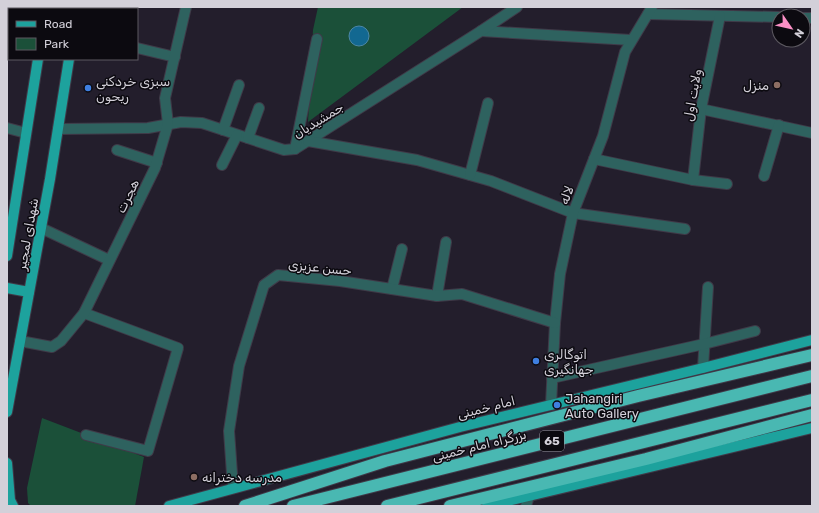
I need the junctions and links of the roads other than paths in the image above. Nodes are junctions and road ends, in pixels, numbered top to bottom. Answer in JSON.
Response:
{"nodes":[{"id":1,"x":186,"y":7,"type":"edge"},
{"id":2,"x":517,"y":7,"type":"edge"},
{"id":3,"x":650,"y":10,"type":"edge"},
{"id":4,"x":768,"y":12,"type":"edge"},
{"id":5,"x":720,"y":16,"type":"junction"},
{"id":6,"x":481,"y":31,"type":"junction"},
{"id":7,"x":317,"y":39,"type":"dead end"},
{"id":8,"x":631,"y":40,"type":"junction"},
{"id":9,"x":138,"y":48,"type":"edge"},
{"id":10,"x":175,"y":57,"type":"junction"},
{"id":11,"x":38,"y":60,"type":"edge"},
{"id":12,"x":69,"y":60,"type":"edge"},
{"id":13,"x":239,"y":85,"type":"dead end"},
{"id":14,"x":488,"y":103,"type":"dead end"},
{"id":15,"x":259,"y":108,"type":"dead end"},
{"id":16,"x":701,"y":109,"type":"junction"},
{"id":17,"x":168,"y":124,"type":"junction"},
{"id":18,"x":779,"y":125,"type":"junction"},
{"id":19,"x":7,"y":128,"type":"edge"},
{"id":20,"x":58,"y":129,"type":"junction"},
{"id":21,"x":223,"y":130,"type":"junction"},
{"id":22,"x":26,"y":133,"type":"junction"},
{"id":23,"x":812,"y":133,"type":"edge"},
{"id":24,"x":238,"y":134,"type":"junction"},
{"id":25,"x":248,"y":138,"type":"junction"},
{"id":26,"x":308,"y":141,"type":"junction"},
{"id":27,"x":295,"y":149,"type":"junction"},
{"id":28,"x":117,"y":150,"type":"dead end"},
{"id":29,"x":594,"y":159,"type":"junction"},
{"id":30,"x":157,"y":163,"type":"junction"},
{"id":31,"x":222,"y":165,"type":"dead end"},
{"id":32,"x":470,"y":175,"type":"junction"},
{"id":33,"x":764,"y":176,"type":"dead end"},
{"id":34,"x":693,"y":180,"type":"junction"},
{"id":35,"x":727,"y":184,"type":"dead end"},
{"id":36,"x":573,"y":213,"type":"junction"},
{"id":37,"x":9,"y":225,"type":"edge"},
{"id":38,"x":41,"y":228,"type":"junction"},
{"id":39,"x":685,"y":230,"type":"dead end"},
{"id":40,"x":446,"y":242,"type":"dead end"},
{"id":41,"x":402,"y":249,"type":"dead end"},
{"id":42,"x":7,"y":256,"type":"edge"},
{"id":43,"x":110,"y":260,"type":"junction"},
{"id":44,"x":708,"y":286,"type":"dead end"},
{"id":45,"x":7,"y":288,"type":"edge"},
{"id":46,"x":392,"y":289,"type":"junction"},
{"id":47,"x":29,"y":292,"type":"junction"},
{"id":48,"x":437,"y":296,"type":"junction"},
{"id":49,"x":84,"y":313,"type":"junction"},
{"id":50,"x":555,"y":323,"type":"junction"},
{"id":51,"x":755,"y":331,"type":"dead end"},
{"id":52,"x":812,"y":340,"type":"edge"},
{"id":53,"x":20,"y":341,"type":"junction"},
{"id":54,"x":704,"y":344,"type":"junction"},
{"id":55,"x":812,"y":355,"type":"edge"},
{"id":56,"x":703,"y":368,"type":"junction"},
{"id":57,"x":812,"y":376,"type":"edge"},
{"id":58,"x":552,"y":378,"type":"junction"},
{"id":59,"x":812,"y":400,"type":"edge"},
{"id":60,"x":551,"y":405,"type":"junction"},
{"id":61,"x":7,"y":412,"type":"edge"},
{"id":62,"x":812,"y":415,"type":"edge"},
{"id":63,"x":812,"y":428,"type":"edge"},
{"id":64,"x":86,"y":435,"type":"dead end"},
{"id":65,"x":7,"y":463,"type":"edge"},
{"id":66,"x":233,"y":488,"type":"junction"},
{"id":67,"x":528,"y":501,"type":"edge"},
{"id":68,"x":13,"y":506,"type":"edge"},
{"id":69,"x":169,"y":506,"type":"edge"},
{"id":70,"x":245,"y":506,"type":"edge"},
{"id":71,"x":293,"y":506,"type":"edge"},
{"id":72,"x":387,"y":506,"type":"edge"},
{"id":73,"x":450,"y":506,"type":"edge"},
{"id":74,"x":486,"y":506,"type":"edge"}],
"edges":[{"from":1,"to":10,"type":"street","name":"هجرت"},
{"from":2,"to":6,"type":"street","name":"جمشیدیان"},
{"from":3,"to":5,"type":"street"},
{"from":3,"to":8,"type":"street","name":"لاله"},
{"from":4,"to":5,"type":"street"},
{"from":5,"to":16,"type":"street","name":"ولایت اول"},
{"from":6,"to":8,"type":"street"},
{"from":6,"to":26,"type":"street","name":"جمشیدیان"},
{"from":7,"to":27,"type":"street"},
{"from":8,"to":29,"type":"street","name":"لاله"},
{"from":9,"to":10,"type":"street"},
{"from":10,"to":17,"type":"street","name":"هجرت"},
{"from":11,"to":22,"type":"main road","name":"شهدای لمجیر"},
{"from":12,"to":20,"type":"main road","name":"شهدای لمجیر"},
{"from":13,"to":21,"type":"street"},
{"from":14,"to":32,"type":"street"},
{"from":15,"to":25,"type":"street"},
{"from":16,"to":18,"type":"street"},
{"from":16,"to":34,"type":"street","name":"ولایت اول"},
{"from":17,"to":20,"type":"street","name":"جمشیدیان"},
{"from":17,"to":21,"type":"street","name":"جمشیدیان"},
{"from":17,"to":30,"type":"street","name":"هجرت"},
{"from":18,"to":23,"type":"street"},
{"from":18,"to":33,"type":"street"},
{"from":19,"to":22,"type":"street"},
{"from":20,"to":38,"type":"main road","name":"شهدای لمجیر"},
{"from":21,"to":24,"type":"street","name":"جمشیدیان"},
{"from":22,"to":37,"type":"main road","name":"شهدای لمجیر"},
{"from":24,"to":25,"type":"street","name":"جمشیدیان"},
{"from":24,"to":31,"type":"street"},
{"from":25,"to":27,"type":"street","name":"جمشیدیان"},
{"from":26,"to":27,"type":"street","name":"جمشیدیان"},
{"from":26,"to":32,"type":"street"},
{"from":28,"to":30,"type":"street"},
{"from":29,"to":34,"type":"street"},
{"from":29,"to":36,"type":"street","name":"لاله"},
{"from":30,"to":43,"type":"street","name":"هجرت"},
{"from":32,"to":36,"type":"street"},
{"from":34,"to":35,"type":"street"},
{"from":36,"to":39,"type":"street"},
{"from":36,"to":50,"type":"street","name":"لاله"},
{"from":37,"to":42,"type":"main road","name":"شهدای لمجیر"},
{"from":38,"to":43,"type":"street"},
{"from":38,"to":47,"type":"main road","name":"شهدای لمجیر"},
{"from":40,"to":48,"type":"street"},
{"from":41,"to":46,"type":"street"},
{"from":43,"to":49,"type":"street","name":"هجرت"},
{"from":44,"to":54,"type":"street"},
{"from":45,"to":47,"type":"main road"},
{"from":46,"to":48,"type":"street","name":"حسن عزیزی"},
{"from":46,"to":66,"type":"street","name":"حسن عزیزی"},
{"from":47,"to":53,"type":"main road","name":"شهدای لمجیر"},
{"from":48,"to":50,"type":"street","name":"حسن عزیزی"},
{"from":49,"to":53,"type":"street","name":"هجرت"},
{"from":49,"to":64,"type":"street"},
{"from":50,"to":58,"type":"street","name":"لاله"},
{"from":51,"to":54,"type":"street"},
{"from":52,"to":56,"type":"main road","name":"امام خمینی"},
{"from":53,"to":61,"type":"main road","name":"شهدای لمجیر"},
{"from":54,"to":56,"type":"street"},
{"from":54,"to":58,"type":"street"},
{"from":55,"to":70,"type":"highway"},
{"from":56,"to":60,"type":"main road","name":"امام خمینی"},
{"from":57,"to":71,"type":"highway","name":"بزرگراه امام خمینی","number":"65"},
{"from":58,"to":60,"type":"street","name":"لاله"},
{"from":59,"to":72,"type":"highway","number":"65"},
{"from":60,"to":66,"type":"main road","name":"امام خمینی"},
{"from":62,"to":73,"type":"highway"},
{"from":63,"to":67,"type":"main road"},
{"from":65,"to":68,"type":"main road"},
{"from":66,"to":69,"type":"main road","name":"امام خمینی"},
{"from":67,"to":74,"type":"main road"}]}
